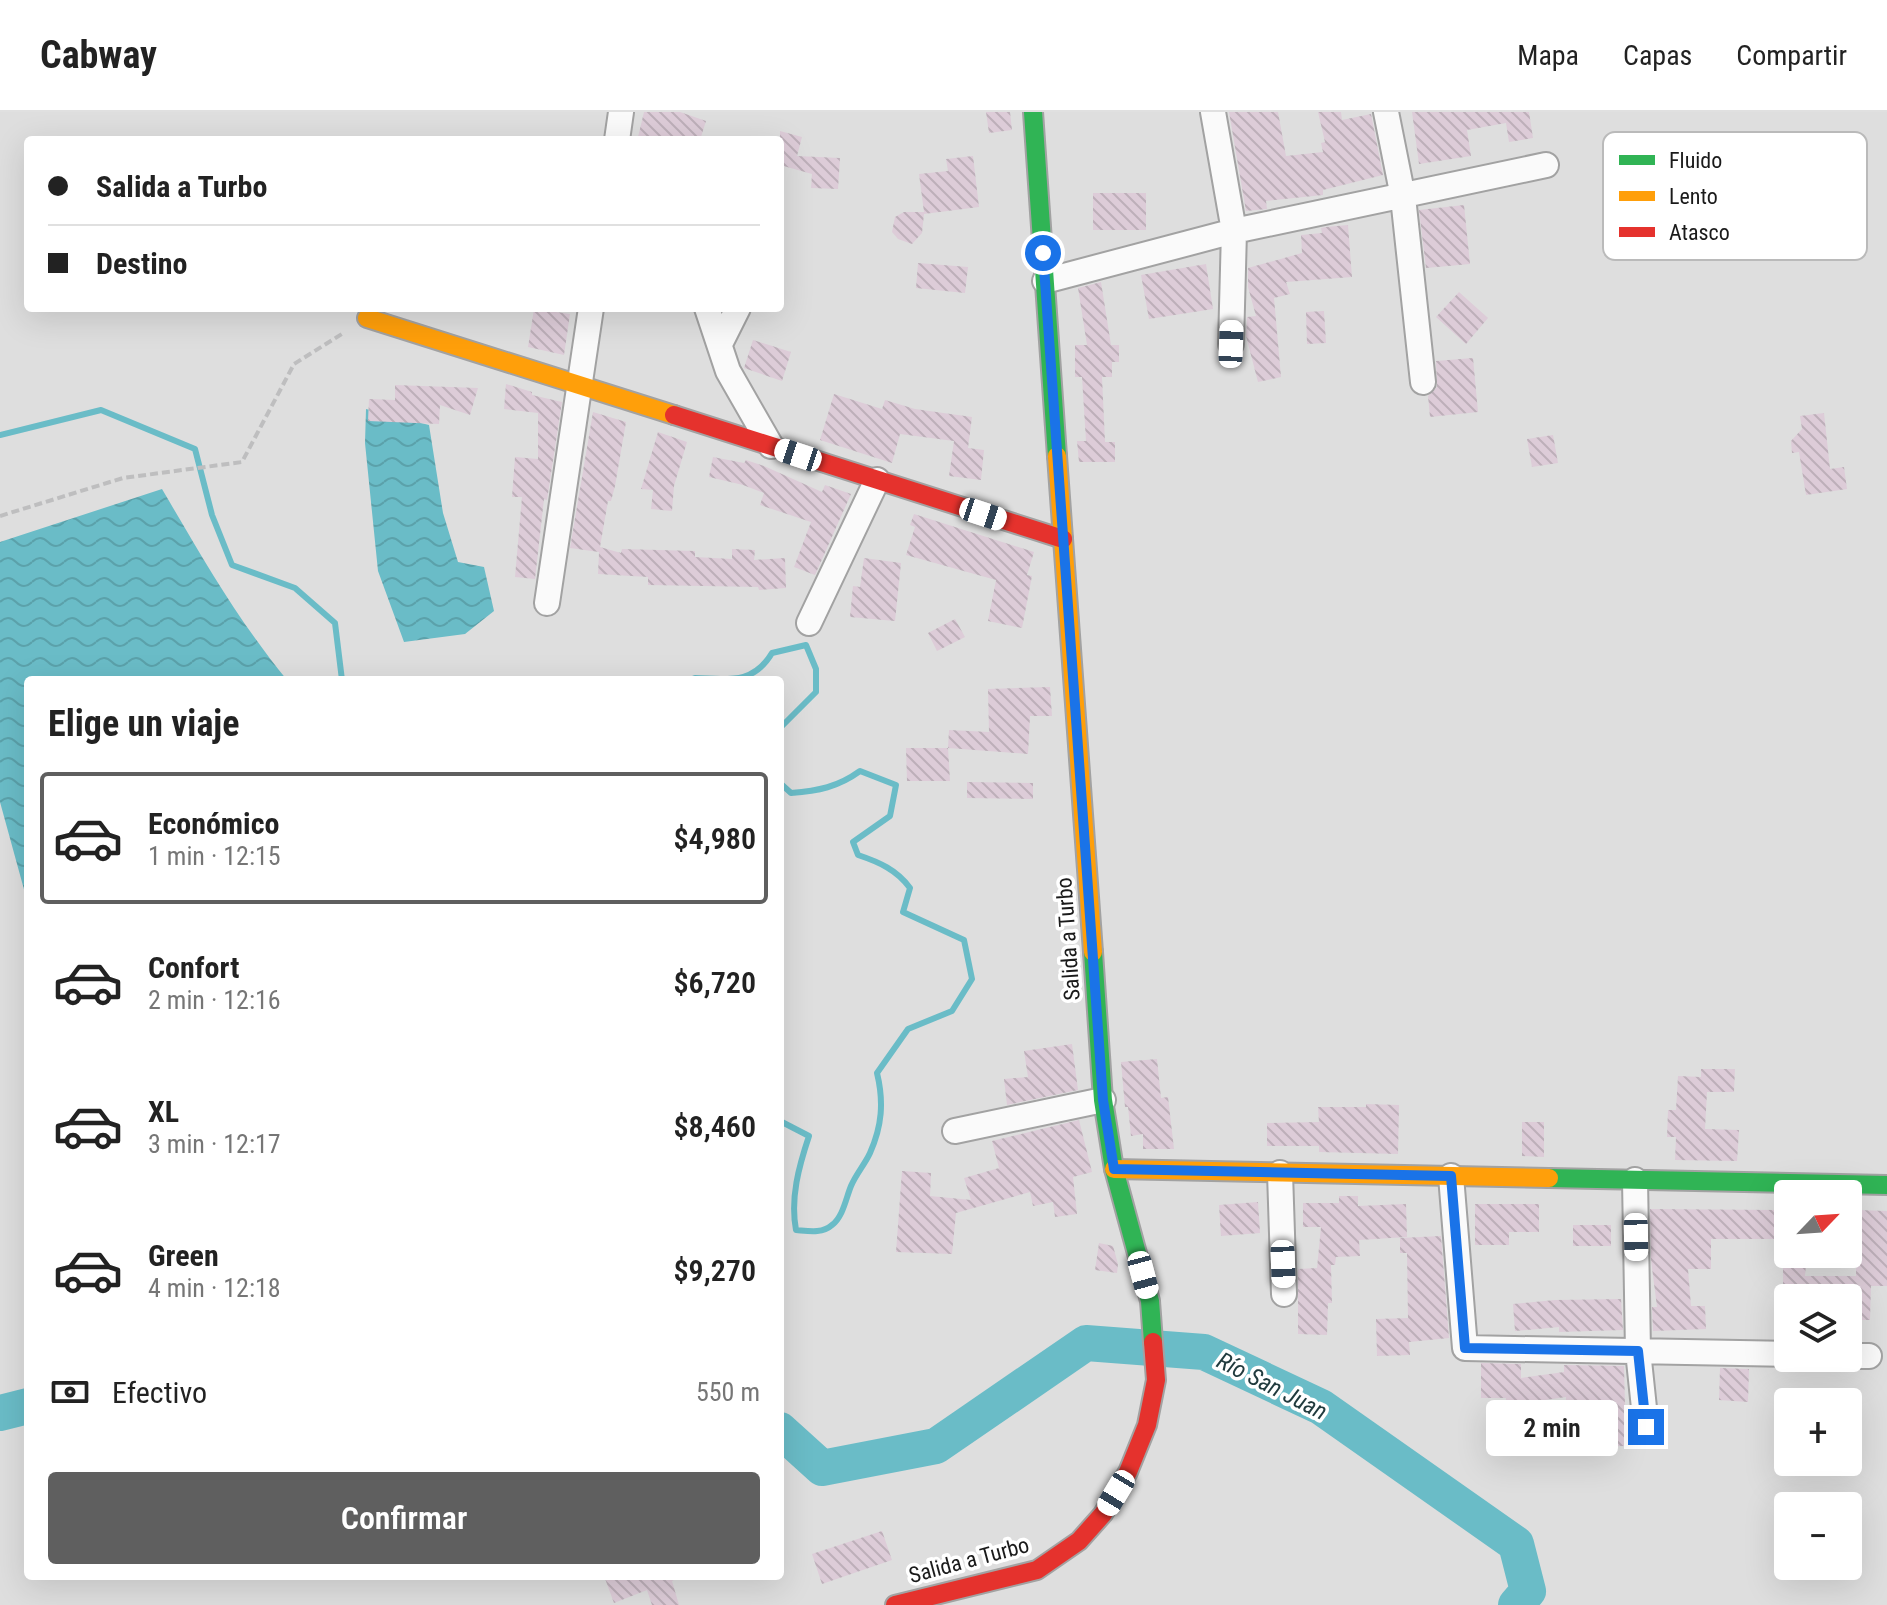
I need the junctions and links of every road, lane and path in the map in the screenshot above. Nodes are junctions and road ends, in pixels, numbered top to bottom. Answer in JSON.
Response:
{"nodes":[{"id":1,"x":621,"y":112,"type":"edge"},
{"id":2,"x":1033,"y":112,"type":"edge"},
{"id":3,"x":1213,"y":112,"type":"edge"},
{"id":4,"x":1386,"y":112,"type":"edge"},
{"id":5,"x":618,"y":136,"type":"edge"},
{"id":6,"x":1546,"y":165,"type":"dead end"},
{"id":7,"x":1403,"y":197,"type":"junction"},
{"id":8,"x":1234,"y":231,"type":"junction"},
{"id":9,"x":1045,"y":281,"type":"junction"},
{"id":10,"x":590,"y":312,"type":"edge"},
{"id":11,"x":708,"y":312,"type":"edge"},
{"id":12,"x":736,"y":312,"type":"edge"},
{"id":13,"x":367,"y":318,"type":"joint"},
{"id":14,"x":720,"y":344,"type":"junction"},
{"id":15,"x":1231,"y":344,"type":"dead end"},
{"id":16,"x":1423,"y":382,"type":"dead end"},
{"id":17,"x":580,"y":386,"type":"junction"},
{"id":18,"x":771,"y":446,"type":"junction"},
{"id":19,"x":877,"y":480,"type":"junction"},
{"id":20,"x":0,"y":516,"type":"edge"},
{"id":21,"x":1063,"y":539,"type":"junction"},
{"id":22,"x":547,"y":603,"type":"dead end"},
{"id":23,"x":809,"y":623,"type":"dead end"},
{"id":24,"x":1103,"y":1100,"type":"junction"},
{"id":25,"x":955,"y":1131,"type":"dead end"},
{"id":26,"x":1114,"y":1169,"type":"junction"},
{"id":27,"x":1280,"y":1173,"type":"junction"},
{"id":28,"x":1451,"y":1176,"type":"junction"},
{"id":29,"x":1635,"y":1180,"type":"junction"},
{"id":30,"x":1887,"y":1185,"type":"edge"},
{"id":31,"x":1284,"y":1294,"type":"dead end"},
{"id":32,"x":1638,"y":1351,"type":"junction"},
{"id":33,"x":1774,"y":1354,"type":"edge"},
{"id":34,"x":1646,"y":1427,"type":"dead end"},
{"id":35,"x":895,"y":1605,"type":"edge"}],
"edges":[{"from":1,"to":5,"type":"street"},
{"from":2,"to":9,"type":"main road","name":"Salida a Turbo"},
{"from":3,"to":8,"type":"street"},
{"from":4,"to":7,"type":"street"},
{"from":6,"to":7,"type":"street"},
{"from":7,"to":8,"type":"street"},
{"from":7,"to":16,"type":"street"},
{"from":8,"to":9,"type":"street"},
{"from":8,"to":15,"type":"street"},
{"from":9,"to":21,"type":"main road","name":"Salida a Turbo"},
{"from":10,"to":17,"type":"street"},
{"from":11,"to":14,"type":"street"},
{"from":12,"to":14,"type":"street"},
{"from":13,"to":17,"type":"main road"},
{"from":13,"to":20,"type":"path"},
{"from":14,"to":18,"type":"street"},
{"from":17,"to":18,"type":"main road"},
{"from":17,"to":22,"type":"street"},
{"from":18,"to":19,"type":"main road"},
{"from":19,"to":21,"type":"main road"},
{"from":19,"to":23,"type":"street"},
{"from":21,"to":24,"type":"main road","name":"Salida a Turbo"},
{"from":24,"to":25,"type":"street"},
{"from":24,"to":26,"type":"main road","name":"Salida a Turbo"},
{"from":26,"to":27,"type":"main road"},
{"from":26,"to":35,"type":"main road","name":"Salida a Turbo"},
{"from":27,"to":28,"type":"main road"},
{"from":27,"to":31,"type":"street"},
{"from":28,"to":29,"type":"main road"},
{"from":28,"to":32,"type":"street"},
{"from":29,"to":30,"type":"main road"},
{"from":29,"to":32,"type":"street"},
{"from":32,"to":33,"type":"street"},
{"from":32,"to":34,"type":"street"}]}
